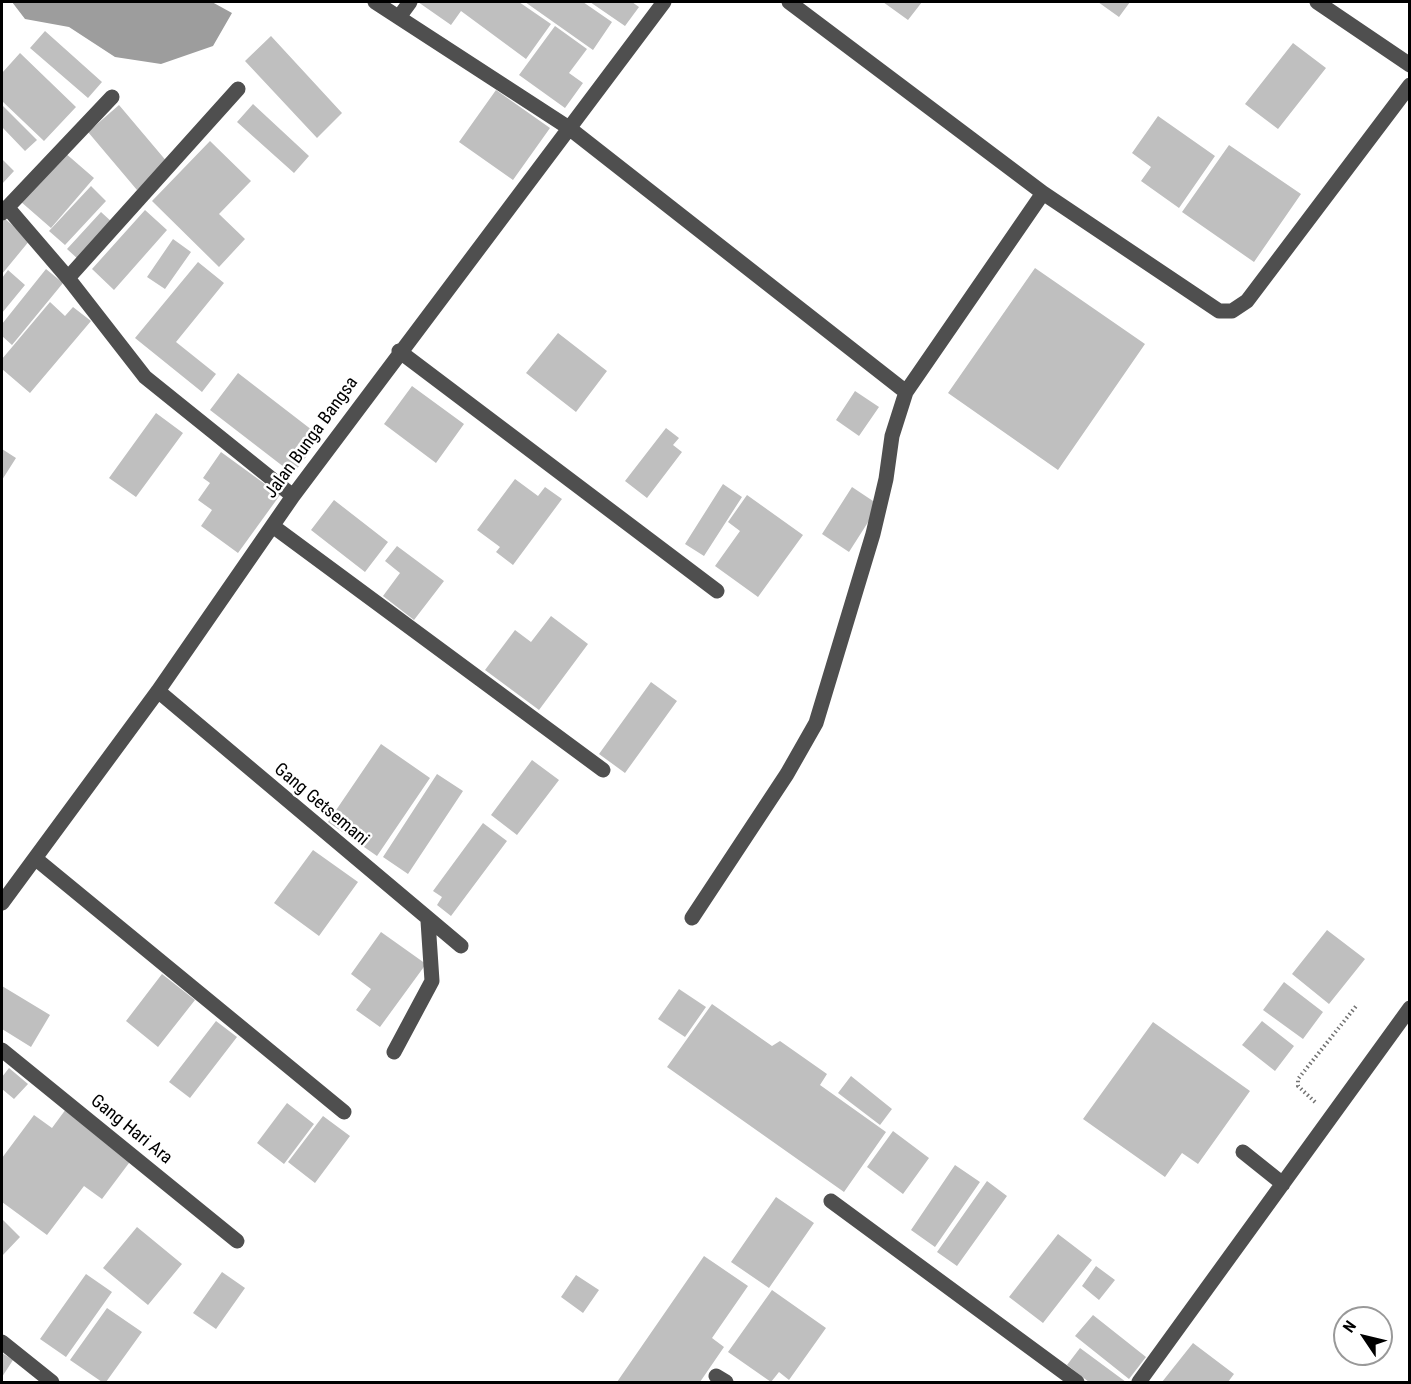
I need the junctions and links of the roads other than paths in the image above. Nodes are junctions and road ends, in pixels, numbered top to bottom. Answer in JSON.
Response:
{"nodes":[{"id":1,"x":375,"y":2,"type":"edge"},
{"id":2,"x":410,"y":2,"type":"edge"},
{"id":3,"x":664,"y":2,"type":"edge"},
{"id":4,"x":789,"y":2,"type":"edge"},
{"id":5,"x":1317,"y":2,"type":"edge"},
{"id":6,"x":399,"y":17,"type":"junction"},
{"id":7,"x":1410,"y":65,"type":"edge"},
{"id":8,"x":1410,"y":85,"type":"edge"},
{"id":9,"x":238,"y":89,"type":"dead end"},
{"id":10,"x":112,"y":97,"type":"dead end"},
{"id":11,"x":569,"y":128,"type":"junction"},
{"id":12,"x":1043,"y":193,"type":"junction"},
{"id":13,"x":4,"y":210,"type":"edge"},
{"id":14,"x":68,"y":278,"type":"junction"},
{"id":15,"x":399,"y":351,"type":"junction"},
{"id":16,"x":906,"y":392,"type":"junction"},
{"id":17,"x":293,"y":496,"type":"junction"},
{"id":18,"x":274,"y":527,"type":"junction"},
{"id":19,"x":717,"y":591,"type":"dead end"},
{"id":20,"x":158,"y":691,"type":"junction"},
{"id":21,"x":603,"y":771,"type":"dead end"},
{"id":22,"x":36,"y":859,"type":"junction"},
{"id":23,"x":2,"y":903,"type":"edge"},
{"id":24,"x":692,"y":918,"type":"dead end"},
{"id":25,"x":428,"y":921,"type":"junction"},
{"id":26,"x":461,"y":946,"type":"dead end"},
{"id":27,"x":1410,"y":1008,"type":"edge"},
{"id":28,"x":2,"y":1050,"type":"edge"},
{"id":29,"x":394,"y":1052,"type":"dead end"},
{"id":30,"x":344,"y":1113,"type":"dead end"},
{"id":31,"x":1243,"y":1152,"type":"dead end"},
{"id":32,"x":1283,"y":1184,"type":"junction"},
{"id":33,"x":831,"y":1201,"type":"dead end"},
{"id":34,"x":237,"y":1241,"type":"dead end"},
{"id":35,"x":2,"y":1342,"type":"edge"},
{"id":36,"x":52,"y":1383,"type":"edge"},
{"id":37,"x":1077,"y":1383,"type":"edge"},
{"id":38,"x":1139,"y":1383,"type":"edge"}],
"edges":[{"from":1,"to":6,"type":"street"},
{"from":2,"to":6,"type":"street"},
{"from":3,"to":11,"type":"street","name":"Jalan Bunga Bangsa"},
{"from":4,"to":12,"type":"street"},
{"from":5,"to":7,"type":"street"},
{"from":6,"to":11,"type":"street"},
{"from":8,"to":12,"type":"street"},
{"from":9,"to":14,"type":"street"},
{"from":10,"to":13,"type":"street"},
{"from":11,"to":15,"type":"street","name":"Jalan Bunga Bangsa"},
{"from":11,"to":16,"type":"street"},
{"from":12,"to":16,"type":"street"},
{"from":13,"to":14,"type":"street"},
{"from":14,"to":17,"type":"street"},
{"from":15,"to":17,"type":"street","name":"Jalan Bunga Bangsa"},
{"from":15,"to":19,"type":"street"},
{"from":16,"to":24,"type":"street"},
{"from":17,"to":18,"type":"street","name":"Jalan Bunga Bangsa"},
{"from":18,"to":20,"type":"street","name":"Jalan Bunga Bangsa"},
{"from":18,"to":21,"type":"street"},
{"from":20,"to":22,"type":"street","name":"Jalan Bunga Bangsa"},
{"from":20,"to":25,"type":"street","name":"Gang Getsemani"},
{"from":22,"to":23,"type":"street","name":"Jalan Bunga Bangsa"},
{"from":22,"to":30,"type":"street"},
{"from":25,"to":26,"type":"street","name":"Gang Getsemani"},
{"from":25,"to":29,"type":"street"},
{"from":27,"to":32,"type":"street"},
{"from":28,"to":34,"type":"street","name":"Gang Hari Ara"},
{"from":31,"to":32,"type":"street"},
{"from":32,"to":38,"type":"street"},
{"from":33,"to":37,"type":"street"},
{"from":35,"to":36,"type":"street"}]}
